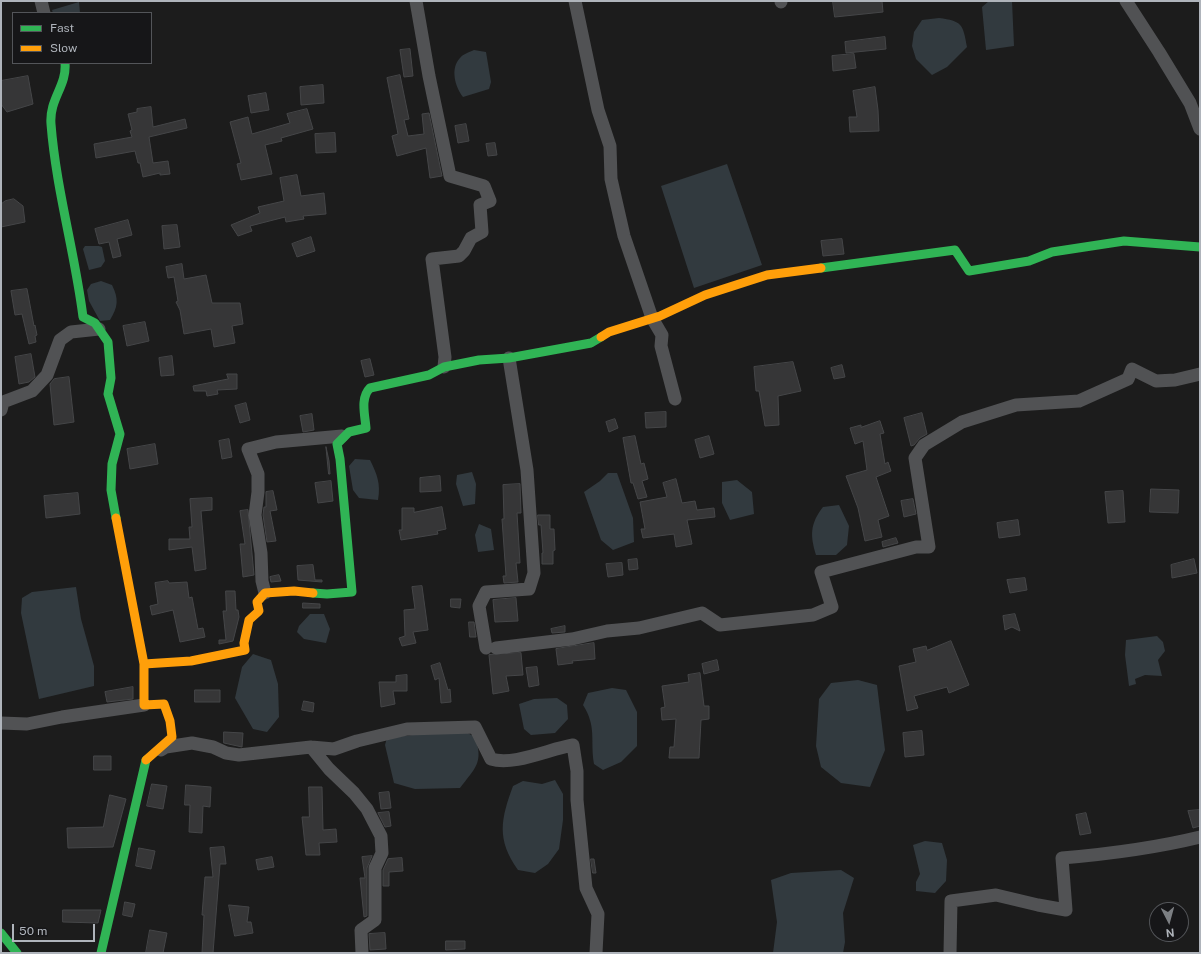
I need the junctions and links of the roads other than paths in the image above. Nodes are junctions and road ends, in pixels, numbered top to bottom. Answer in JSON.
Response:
{"nodes":[{"id":1,"x":41,"y":1,"type":"edge"},
{"id":2,"x":416,"y":1,"type":"edge"},
{"id":3,"x":575,"y":1,"type":"edge"},
{"id":4,"x":1126,"y":1,"type":"edge"},
{"id":5,"x":44,"y":12,"type":"edge"},
{"id":6,"x":64,"y":64,"type":"edge"},
{"id":7,"x":1200,"y":129,"type":"edge"},
{"id":8,"x":1200,"y":247,"type":"edge"},
{"id":9,"x":652,"y":318,"type":"junction"},
{"id":10,"x":99,"y":329,"type":"junction"},
{"id":11,"x":509,"y":358,"type":"junction"},
{"id":12,"x":444,"y":367,"type":"junction"},
{"id":13,"x":1200,"y":374,"type":"edge"},
{"id":14,"x":675,"y":399,"type":"dead end"},
{"id":15,"x":1,"y":410,"type":"edge"},
{"id":16,"x":342,"y":436,"type":"junction"},
{"id":17,"x":266,"y":593,"type":"junction"},
{"id":18,"x":144,"y":664,"type":"junction"},
{"id":19,"x":144,"y":705,"type":"junction"},
{"id":20,"x":1,"y":723,"type":"edge"},
{"id":21,"x":311,"y":747,"type":"junction"},
{"id":22,"x":146,"y":759,"type":"junction"},
{"id":23,"x":1200,"y":836,"type":"edge"},
{"id":24,"x":1,"y":933,"type":"edge"},
{"id":25,"x":17,"y":953,"type":"edge"},
{"id":26,"x":101,"y":953,"type":"edge"},
{"id":27,"x":362,"y":953,"type":"edge"},
{"id":28,"x":596,"y":953,"type":"edge"},
{"id":29,"x":950,"y":953,"type":"edge"}],
"edges":[{"from":1,"to":5,"type":"street"},
{"from":2,"to":12,"type":"street"},
{"from":3,"to":9,"type":"street"},
{"from":4,"to":7,"type":"street"},
{"from":6,"to":10,"type":"main road"},
{"from":8,"to":9,"type":"main road"},
{"from":9,"to":11,"type":"main road"},
{"from":9,"to":14,"type":"street"},
{"from":10,"to":15,"type":"street"},
{"from":10,"to":18,"type":"main road"},
{"from":11,"to":12,"type":"main road"},
{"from":11,"to":13,"type":"street"},
{"from":12,"to":16,"type":"main road"},
{"from":16,"to":17,"type":"street"},
{"from":16,"to":17,"type":"main road"},
{"from":17,"to":18,"type":"main road"},
{"from":18,"to":19,"type":"main road"},
{"from":19,"to":20,"type":"street"},
{"from":19,"to":22,"type":"main road"},
{"from":21,"to":22,"type":"street"},
{"from":21,"to":27,"type":"street"},
{"from":21,"to":28,"type":"street"},
{"from":22,"to":26,"type":"main road"},
{"from":23,"to":29,"type":"street"},
{"from":24,"to":25,"type":"main road"}]}
